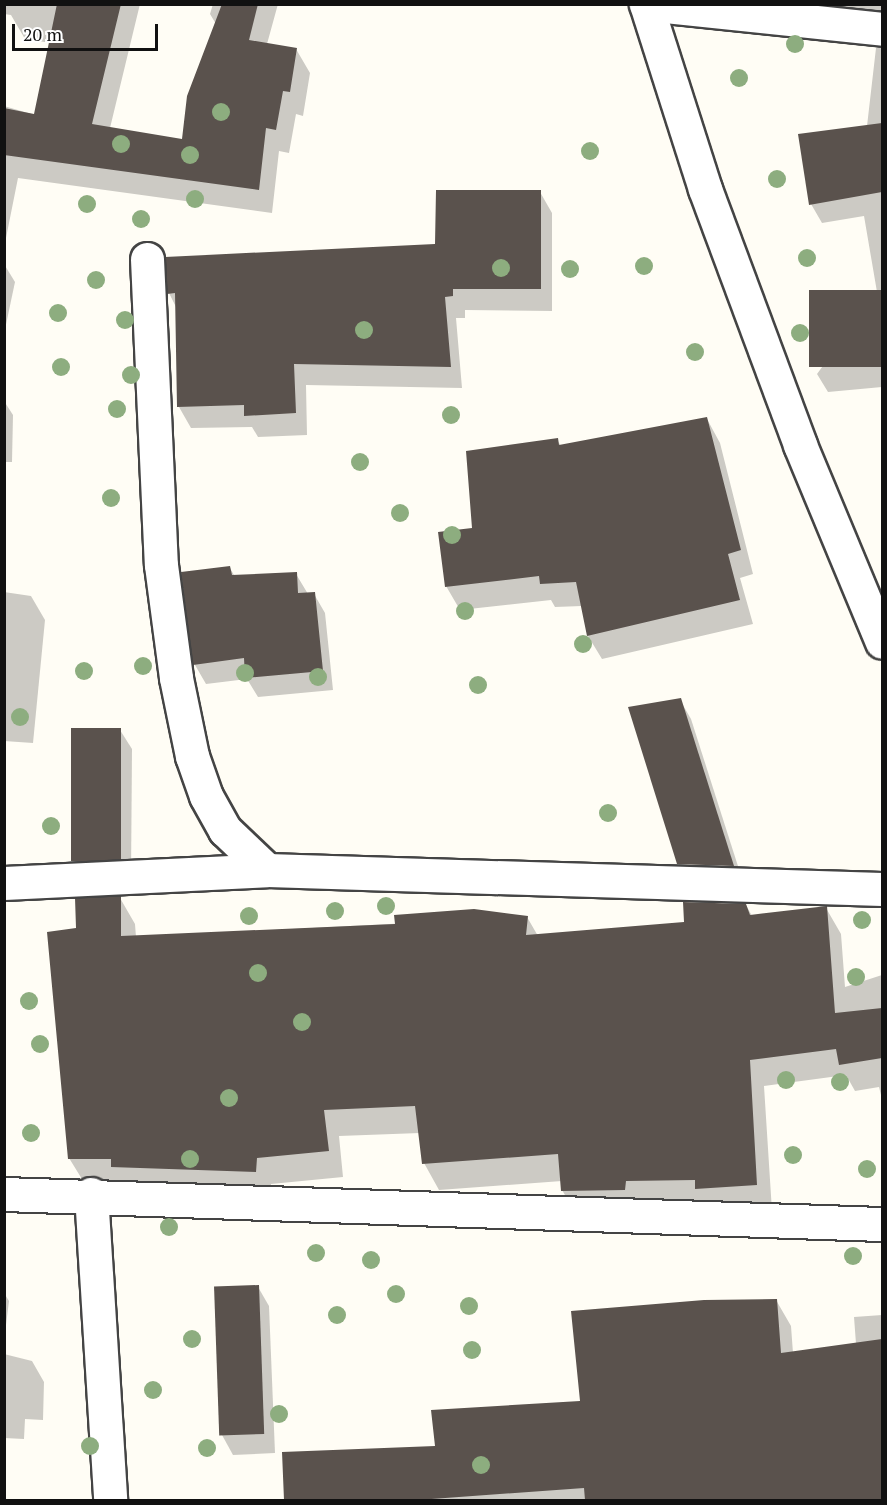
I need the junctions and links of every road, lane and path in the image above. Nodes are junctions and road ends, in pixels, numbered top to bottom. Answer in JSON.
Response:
{"nodes":[{"id":1,"x":646,"y":5,"type":"edge"},
{"id":2,"x":882,"y":29,"type":"edge"},
{"id":3,"x":147,"y":259,"type":"dead end"},
{"id":4,"x":882,"y":642,"type":"edge"},
{"id":5,"x":267,"y":870,"type":"junction"},
{"id":6,"x":4,"y":884,"type":"edge"},
{"id":7,"x":882,"y":889,"type":"edge"},
{"id":8,"x":4,"y":1194,"type":"edge"},
{"id":9,"x":91,"y":1194,"type":"junction"},
{"id":10,"x":882,"y":1224,"type":"edge"},
{"id":11,"x":110,"y":1500,"type":"edge"}],
"edges":[{"from":1,"to":2,"type":"street"},
{"from":1,"to":4,"type":"street"},
{"from":3,"to":5,"type":"street"},
{"from":5,"to":6,"type":"street"},
{"from":5,"to":7,"type":"street"},
{"from":8,"to":9,"type":"street"},
{"from":9,"to":10,"type":"street"},
{"from":9,"to":11,"type":"street"}]}
